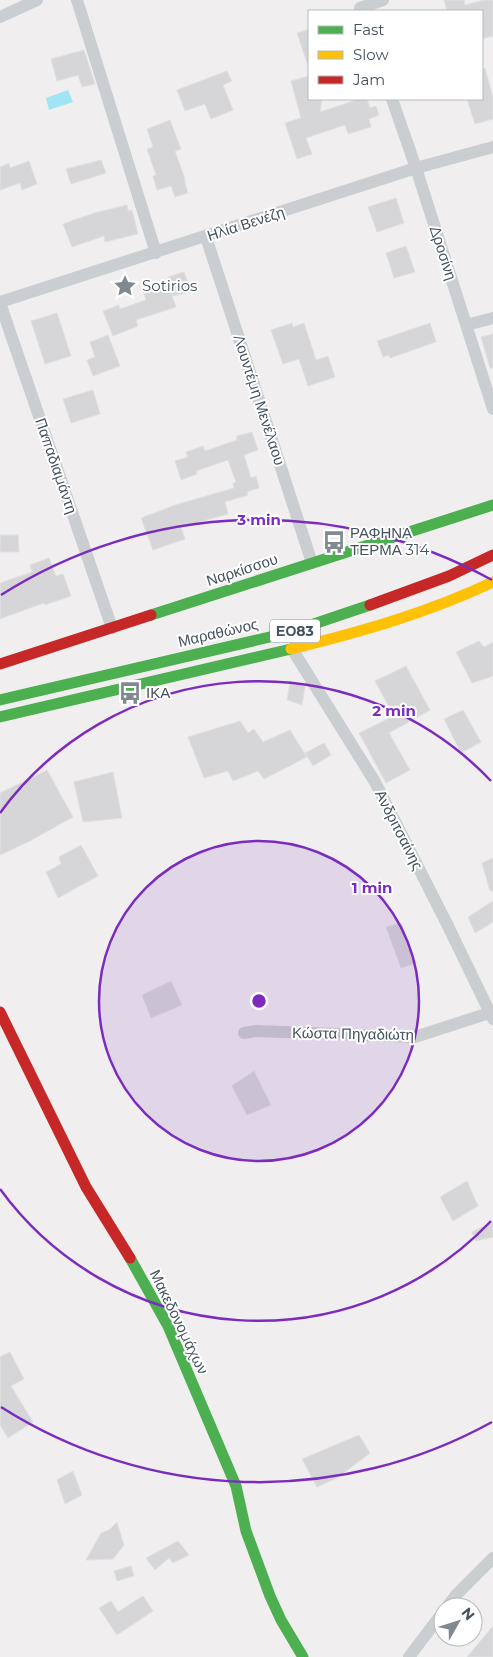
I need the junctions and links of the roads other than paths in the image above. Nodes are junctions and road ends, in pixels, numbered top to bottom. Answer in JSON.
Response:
{"nodes":[{"id":1,"x":37,"y":0,"type":"edge"},
{"id":2,"x":77,"y":0,"type":"edge"},
{"id":3,"x":383,"y":0,"type":"edge"},
{"id":4,"x":359,"y":6,"type":"edge"},
{"id":5,"x":0,"y":16,"type":"edge"},
{"id":6,"x":392,"y":100,"type":"edge"},
{"id":7,"x":493,"y":147,"type":"edge"},
{"id":8,"x":416,"y":168,"type":"junction"},
{"id":9,"x":206,"y":237,"type":"junction"},
{"id":10,"x":156,"y":253,"type":"junction"},
{"id":11,"x":0,"y":303,"type":"edge"},
{"id":12,"x":493,"y":318,"type":"edge"},
{"id":13,"x":466,"y":325,"type":"junction"},
{"id":14,"x":493,"y":409,"type":"edge"},
{"id":15,"x":493,"y":505,"type":"edge"},
{"id":16,"x":493,"y":557,"type":"edge"},
{"id":17,"x":312,"y":563,"type":"junction"},
{"id":18,"x":493,"y":582,"type":"edge"},
{"id":19,"x":112,"y":628,"type":"junction"},
{"id":20,"x":292,"y":649,"type":"junction"},
{"id":21,"x":0,"y":664,"type":"edge"},
{"id":22,"x":0,"y":700,"type":"edge"},
{"id":23,"x":0,"y":718,"type":"edge"},
{"id":24,"x":0,"y":1012,"type":"edge"},
{"id":25,"x":491,"y":1016,"type":"edge"},
{"id":26,"x":244,"y":1033,"type":"dead end"},
{"id":27,"x":493,"y":1558,"type":"edge"},
{"id":28,"x":455,"y":1597,"type":"edge"},
{"id":29,"x":433,"y":1625,"type":"edge"},
{"id":30,"x":303,"y":1657,"type":"edge"},
{"id":31,"x":409,"y":1657,"type":"edge"}],
"edges":[{"from":1,"to":5,"type":"street"},
{"from":2,"to":10,"type":"street"},
{"from":3,"to":4,"type":"street"},
{"from":6,"to":8,"type":"street","name":"Δροσίνη"},
{"from":7,"to":8,"type":"street","name":"Ηλία Βενέζη"},
{"from":8,"to":9,"type":"street","name":"Ηλία Βενέζη"},
{"from":8,"to":13,"type":"street","name":"Δροσίνη"},
{"from":9,"to":10,"type":"street","name":"Ηλία Βενέζη"},
{"from":9,"to":17,"type":"street","name":"Λουντέμη Μενέλαου"},
{"from":10,"to":11,"type":"street","name":"Ηλία Βενέζη"},
{"from":11,"to":19,"type":"street","name":"Παπαδιαμάντη"},
{"from":12,"to":13,"type":"street"},
{"from":13,"to":14,"type":"street","name":"Δροσίνη"},
{"from":15,"to":17,"type":"street","name":"Ναρκίσσου"},
{"from":16,"to":22,"type":"street","name":"Μαραθώνος","number":"ΕΟ83"},
{"from":17,"to":19,"type":"street","name":"Ναρκίσσου"},
{"from":18,"to":20,"type":"street","number":"ΕΟ83"},
{"from":19,"to":21,"type":"street","name":"Ναρκίσσου"},
{"from":20,"to":23,"type":"street","number":"ΕΟ83"},
{"from":20,"to":25,"type":"street","name":"Ανδριτσαίνης"},
{"from":24,"to":30,"type":"street","name":"Μακεδονομάχων"},
{"from":25,"to":26,"type":"street","name":"Κώστα Πηγαδιώτη"},
{"from":27,"to":28,"type":"street"},
{"from":29,"to":31,"type":"street"}]}
